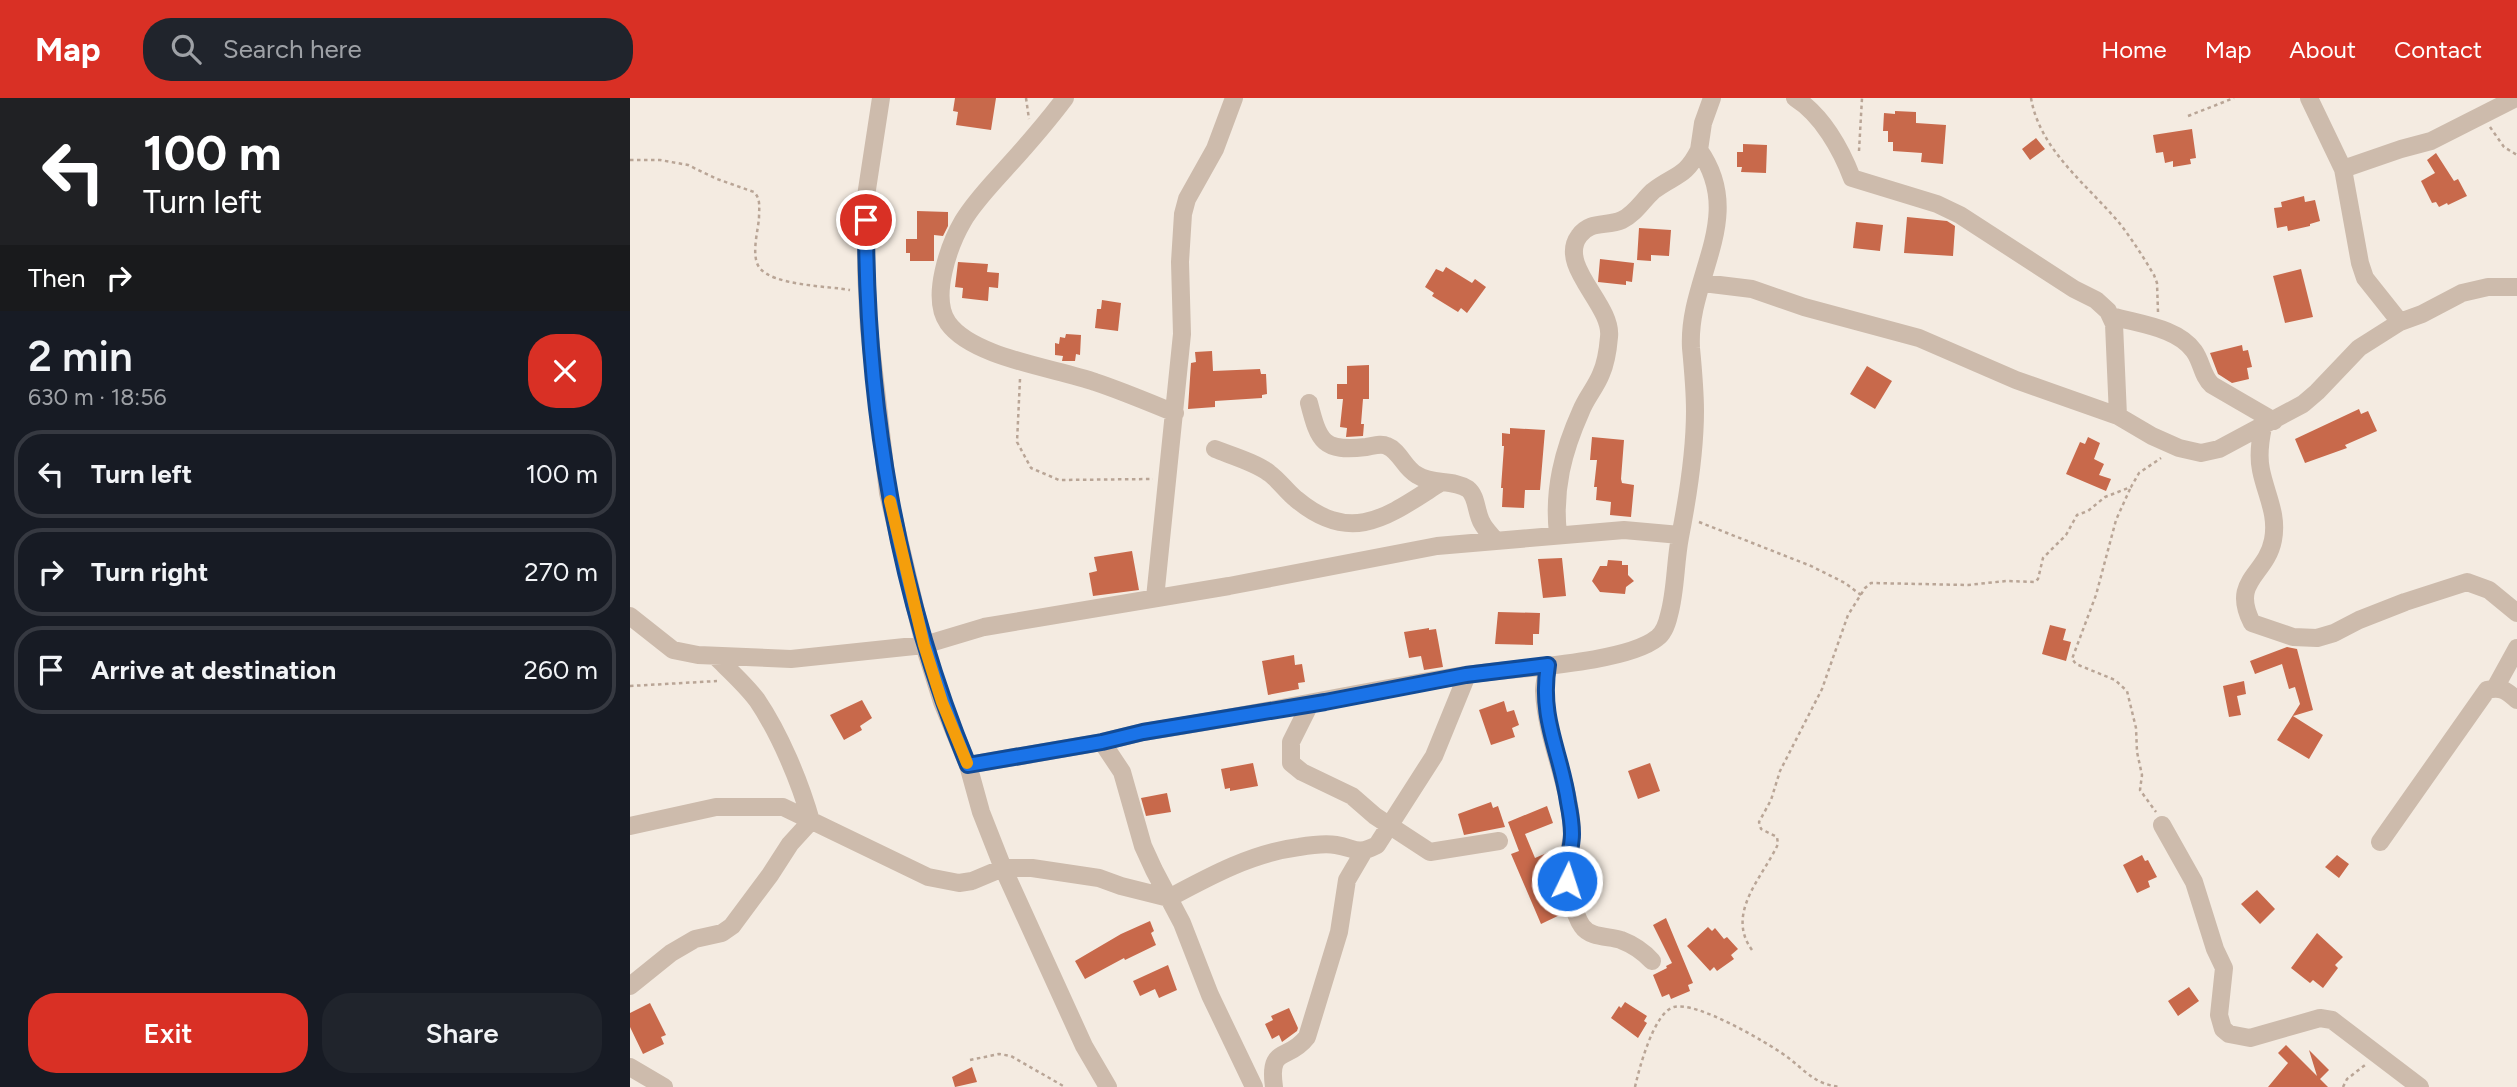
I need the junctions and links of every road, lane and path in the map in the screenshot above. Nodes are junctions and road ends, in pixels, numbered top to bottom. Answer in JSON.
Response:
{"nodes":[{"id":1,"x":881,"y":98,"type":"edge"},
{"id":2,"x":1065,"y":98,"type":"edge"},
{"id":3,"x":1234,"y":98,"type":"edge"},
{"id":4,"x":1712,"y":98,"type":"edge"},
{"id":5,"x":1795,"y":98,"type":"edge"},
{"id":6,"x":1862,"y":98,"type":"edge"},
{"id":7,"x":2031,"y":98,"type":"edge"},
{"id":8,"x":2234,"y":98,"type":"edge"},
{"id":9,"x":2309,"y":98,"type":"edge"},
{"id":10,"x":2516,"y":98,"type":"edge"},
{"id":11,"x":2483,"y":115,"type":"junction"},
{"id":12,"x":2188,"y":116,"type":"dead end"},
{"id":13,"x":1699,"y":150,"type":"junction"},
{"id":14,"x":2517,"y":155,"type":"edge"},
{"id":15,"x":1860,"y":156,"type":"dead end"},
{"id":16,"x":630,"y":160,"type":"edge"},
{"id":17,"x":2343,"y":169,"type":"junction"},
{"id":18,"x":1703,"y":283,"type":"junction"},
{"id":19,"x":2517,"y":287,"type":"edge"},
{"id":20,"x":867,"y":293,"type":"junction"},
{"id":21,"x":2112,"y":316,"type":"junction"},
{"id":22,"x":2400,"y":321,"type":"junction"},
{"id":23,"x":2169,"y":333,"type":"junction"},
{"id":24,"x":1021,"y":362,"type":"junction"},
{"id":25,"x":1309,"y":403,"type":"dead end"},
{"id":26,"x":1175,"y":413,"type":"junction"},
{"id":27,"x":2118,"y":416,"type":"junction"},
{"id":28,"x":2268,"y":424,"type":"junction"},
{"id":29,"x":2179,"y":447,"type":"junction"},
{"id":30,"x":1215,"y":449,"type":"dead end"},
{"id":31,"x":1166,"y":479,"type":"junction"},
{"id":32,"x":1440,"y":483,"type":"junction"},
{"id":33,"x":2131,"y":486,"type":"junction"},
{"id":34,"x":1685,"y":516,"type":"junction"},
{"id":35,"x":1559,"y":534,"type":"junction"},
{"id":36,"x":1680,"y":536,"type":"junction"},
{"id":37,"x":1495,"y":540,"type":"junction"},
{"id":38,"x":1861,"y":594,"type":"junction"},
{"id":39,"x":1155,"y":598,"type":"junction"},
{"id":40,"x":2517,"y":613,"type":"edge"},
{"id":41,"x":630,"y":615,"type":"edge"},
{"id":42,"x":924,"y":645,"type":"junction"},
{"id":43,"x":2517,"y":648,"type":"edge"},
{"id":44,"x":715,"y":656,"type":"junction"},
{"id":45,"x":1548,"y":665,"type":"junction"},
{"id":46,"x":1466,"y":675,"type":"junction"},
{"id":47,"x":737,"y":679,"type":"junction"},
{"id":48,"x":630,"y":686,"type":"edge"},
{"id":49,"x":2495,"y":688,"type":"junction"},
{"id":50,"x":2517,"y":700,"type":"edge"},
{"id":51,"x":1310,"y":704,"type":"junction"},
{"id":52,"x":1102,"y":742,"type":"junction"},
{"id":53,"x":968,"y":765,"type":"junction"},
{"id":54,"x":811,"y":821,"type":"junction"},
{"id":55,"x":2162,"y":825,"type":"joint"},
{"id":56,"x":630,"y":826,"type":"edge"},
{"id":57,"x":1390,"y":826,"type":"junction"},
{"id":58,"x":1499,"y":841,"type":"dead end"},
{"id":59,"x":2380,"y":842,"type":"dead end"},
{"id":60,"x":1364,"y":851,"type":"junction"},
{"id":61,"x":1003,"y":869,"type":"junction"},
{"id":62,"x":1169,"y":898,"type":"junction"},
{"id":63,"x":1752,"y":950,"type":"dead end"},
{"id":64,"x":1652,"y":961,"type":"dead end"},
{"id":65,"x":630,"y":986,"type":"edge"},
{"id":66,"x":2381,"y":1057,"type":"junction"},
{"id":67,"x":970,"y":1060,"type":"dead end"},
{"id":68,"x":630,"y":1067,"type":"edge"},
{"id":69,"x":664,"y":1087,"type":"edge"},
{"id":70,"x":1065,"y":1087,"type":"edge"},
{"id":71,"x":1108,"y":1087,"type":"edge"},
{"id":72,"x":1254,"y":1087,"type":"edge"},
{"id":73,"x":1274,"y":1087,"type":"edge"},
{"id":74,"x":1635,"y":1087,"type":"edge"},
{"id":75,"x":1840,"y":1087,"type":"edge"},
{"id":76,"x":2343,"y":1087,"type":"edge"},
{"id":77,"x":2420,"y":1087,"type":"edge"}],
"edges":[{"from":1,"to":20,"type":"street"},
{"from":2,"to":24,"type":"street"},
{"from":3,"to":26,"type":"street"},
{"from":4,"to":13,"type":"street"},
{"from":5,"to":21,"type":"street"},
{"from":6,"to":15,"type":"path"},
{"from":7,"to":23,"type":"path"},
{"from":8,"to":12,"type":"path"},
{"from":9,"to":17,"type":"street"},
{"from":10,"to":11,"type":"street"},
{"from":11,"to":14,"type":"path"},
{"from":11,"to":17,"type":"street"},
{"from":13,"to":18,"type":"street"},
{"from":13,"to":35,"type":"street"},
{"from":16,"to":20,"type":"path"},
{"from":17,"to":22,"type":"street"},
{"from":18,"to":27,"type":"street"},
{"from":18,"to":34,"type":"street"},
{"from":19,"to":22,"type":"street"},
{"from":20,"to":42,"type":"street"},
{"from":21,"to":23,"type":"street"},
{"from":21,"to":27,"type":"street"},
{"from":22,"to":28,"type":"street"},
{"from":23,"to":28,"type":"street"},
{"from":24,"to":26,"type":"street"},
{"from":24,"to":31,"type":"path"},
{"from":25,"to":32,"type":"street"},
{"from":26,"to":31,"type":"street"},
{"from":27,"to":29,"type":"street"},
{"from":28,"to":29,"type":"street"},
{"from":28,"to":40,"type":"street"},
{"from":29,"to":33,"type":"path"},
{"from":30,"to":32,"type":"street"},
{"from":31,"to":39,"type":"street"},
{"from":32,"to":37,"type":"street"},
{"from":33,"to":38,"type":"path"},
{"from":33,"to":55,"type":"path"},
{"from":34,"to":36,"type":"street"},
{"from":34,"to":38,"type":"path"},
{"from":35,"to":36,"type":"street"},
{"from":35,"to":37,"type":"street"},
{"from":36,"to":45,"type":"street"},
{"from":37,"to":39,"type":"street"},
{"from":38,"to":63,"type":"path"},
{"from":39,"to":42,"type":"street"},
{"from":41,"to":44,"type":"street"},
{"from":42,"to":44,"type":"street"},
{"from":42,"to":53,"type":"street"},
{"from":43,"to":49,"type":"street"},
{"from":44,"to":47,"type":"street"},
{"from":45,"to":46,"type":"street"},
{"from":45,"to":64,"type":"street"},
{"from":46,"to":51,"type":"street"},
{"from":46,"to":57,"type":"street"},
{"from":47,"to":48,"type":"path"},
{"from":47,"to":54,"type":"street"},
{"from":49,"to":50,"type":"street"},
{"from":49,"to":59,"type":"street"},
{"from":51,"to":52,"type":"street"},
{"from":51,"to":57,"type":"street"},
{"from":52,"to":53,"type":"street"},
{"from":52,"to":62,"type":"street"},
{"from":53,"to":61,"type":"street"},
{"from":54,"to":56,"type":"street"},
{"from":54,"to":61,"type":"street"},
{"from":54,"to":65,"type":"street"},
{"from":55,"to":66,"type":"street"},
{"from":57,"to":58,"type":"street"},
{"from":57,"to":60,"type":"street"},
{"from":60,"to":62,"type":"street"},
{"from":60,"to":73,"type":"street"},
{"from":61,"to":62,"type":"street"},
{"from":61,"to":71,"type":"street"},
{"from":62,"to":72,"type":"street"},
{"from":66,"to":76,"type":"path"},
{"from":66,"to":77,"type":"street"},
{"from":67,"to":70,"type":"path"},
{"from":68,"to":69,"type":"street"},
{"from":74,"to":75,"type":"path"}]}
